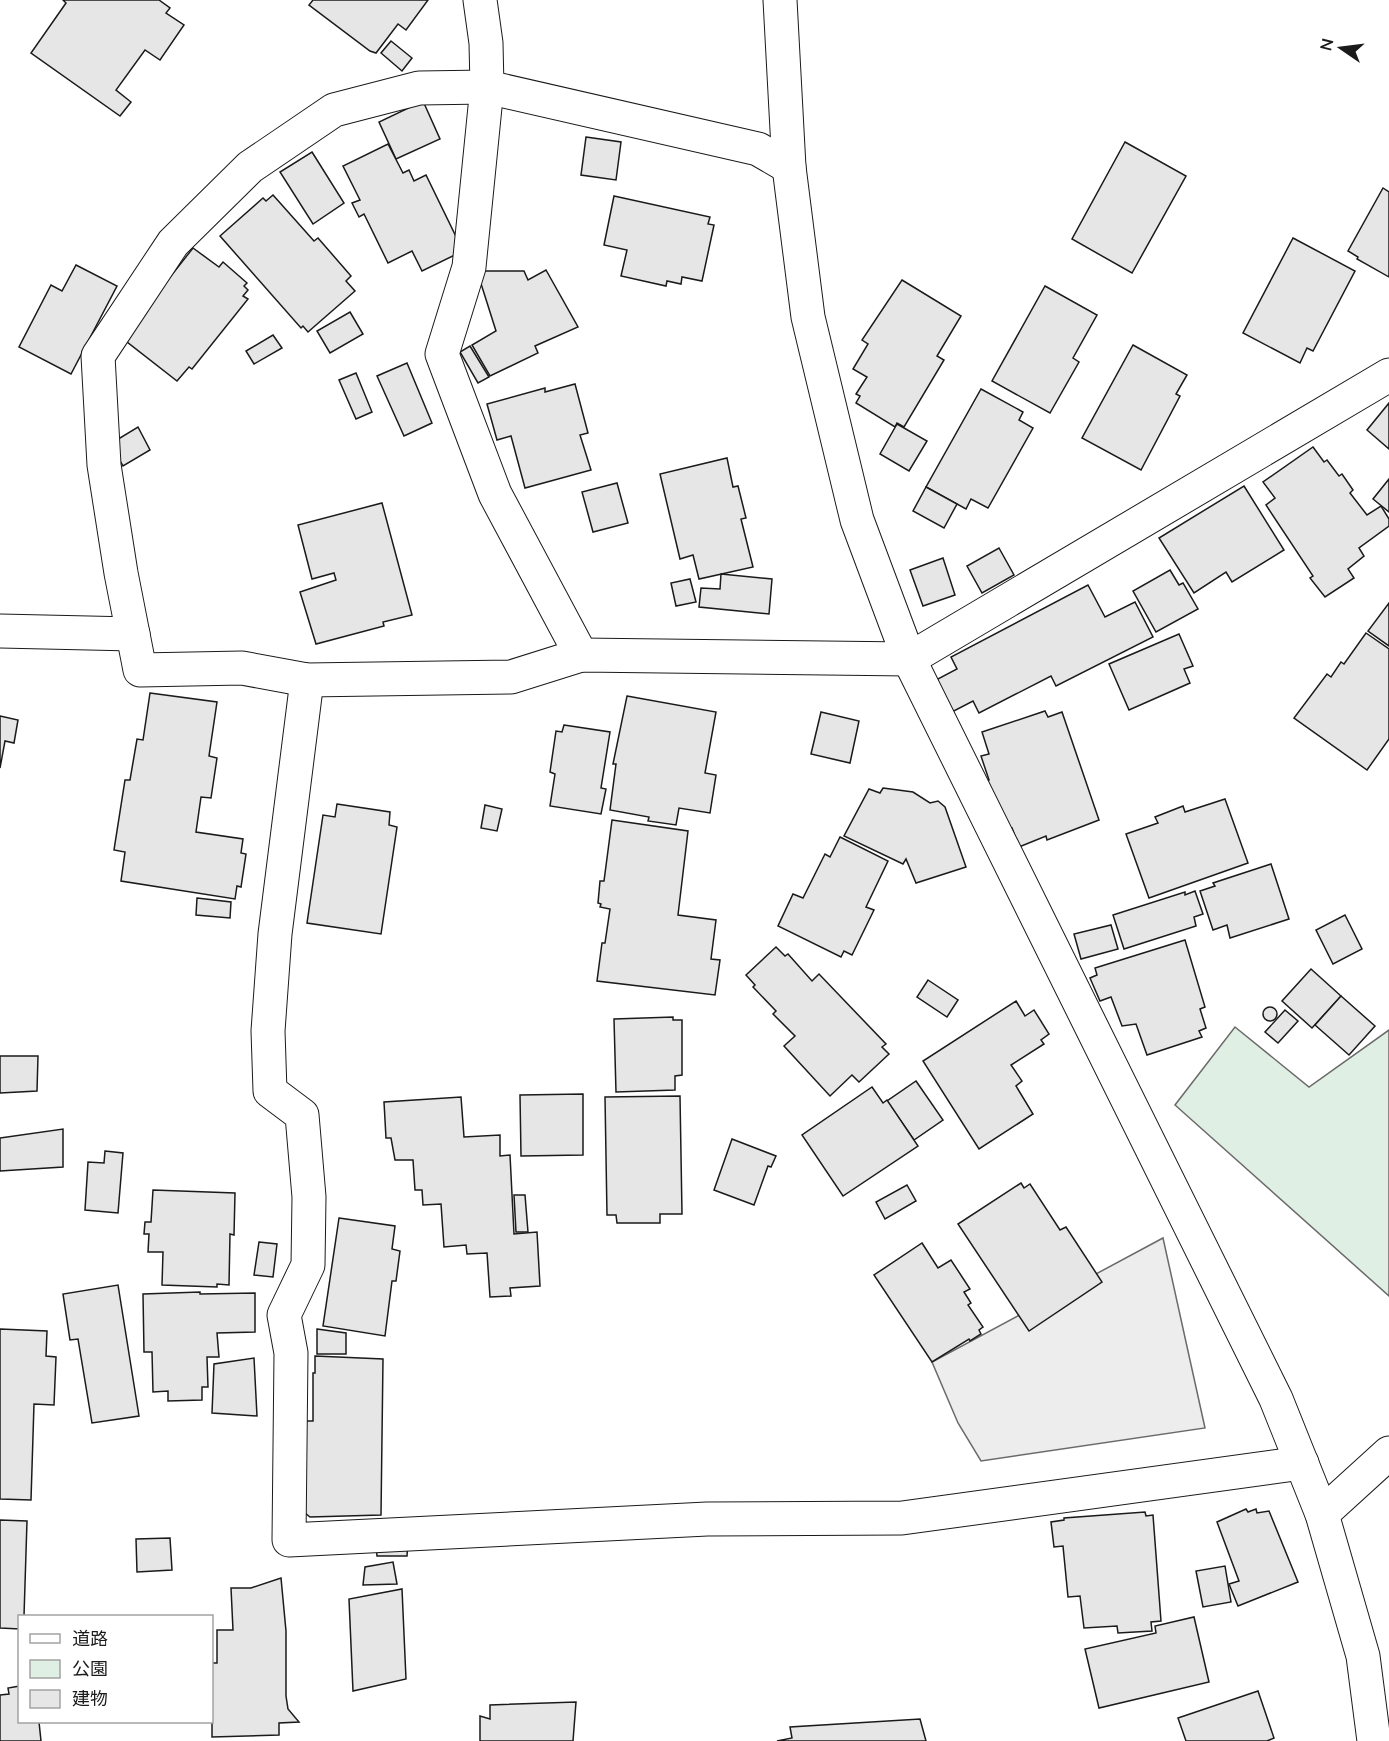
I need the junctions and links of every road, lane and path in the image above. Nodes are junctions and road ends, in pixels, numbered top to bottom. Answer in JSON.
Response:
{"nodes":[{"id":1,"x":480,"y":0,"type":"edge"},
{"id":2,"x":780,"y":0,"type":"edge"},
{"id":3,"x":487,"y":87,"type":"junction"},
{"id":4,"x":789,"y":167,"type":"junction"},
{"id":5,"x":1389,"y":375,"type":"edge"},
{"id":6,"x":0,"y":631,"type":"edge"},
{"id":7,"x":133,"y":634,"type":"junction"},
{"id":8,"x":581,"y":655,"type":"junction"},
{"id":9,"x":909,"y":660,"type":"junction"},
{"id":10,"x":307,"y":680,"type":"junction"},
{"id":11,"x":1389,"y":1452,"type":"edge"},
{"id":12,"x":1302,"y":1463,"type":"junction"},
{"id":13,"x":1322,"y":1514,"type":"junction"},
{"id":14,"x":1374,"y":1741,"type":"edge"}],
"edges":[{"from":1,"to":3,"type":"street"},
{"from":2,"to":4,"type":"street"},
{"from":3,"to":4,"type":"street"},
{"from":3,"to":7,"type":"street"},
{"from":3,"to":8,"type":"street"},
{"from":4,"to":9,"type":"street"},
{"from":5,"to":9,"type":"street"},
{"from":6,"to":7,"type":"street"},
{"from":7,"to":10,"type":"street"},
{"from":8,"to":9,"type":"street"},
{"from":8,"to":10,"type":"street"},
{"from":9,"to":12,"type":"street"},
{"from":10,"to":12,"type":"street"},
{"from":11,"to":13,"type":"street"},
{"from":12,"to":13,"type":"street"},
{"from":13,"to":14,"type":"street"}]}
